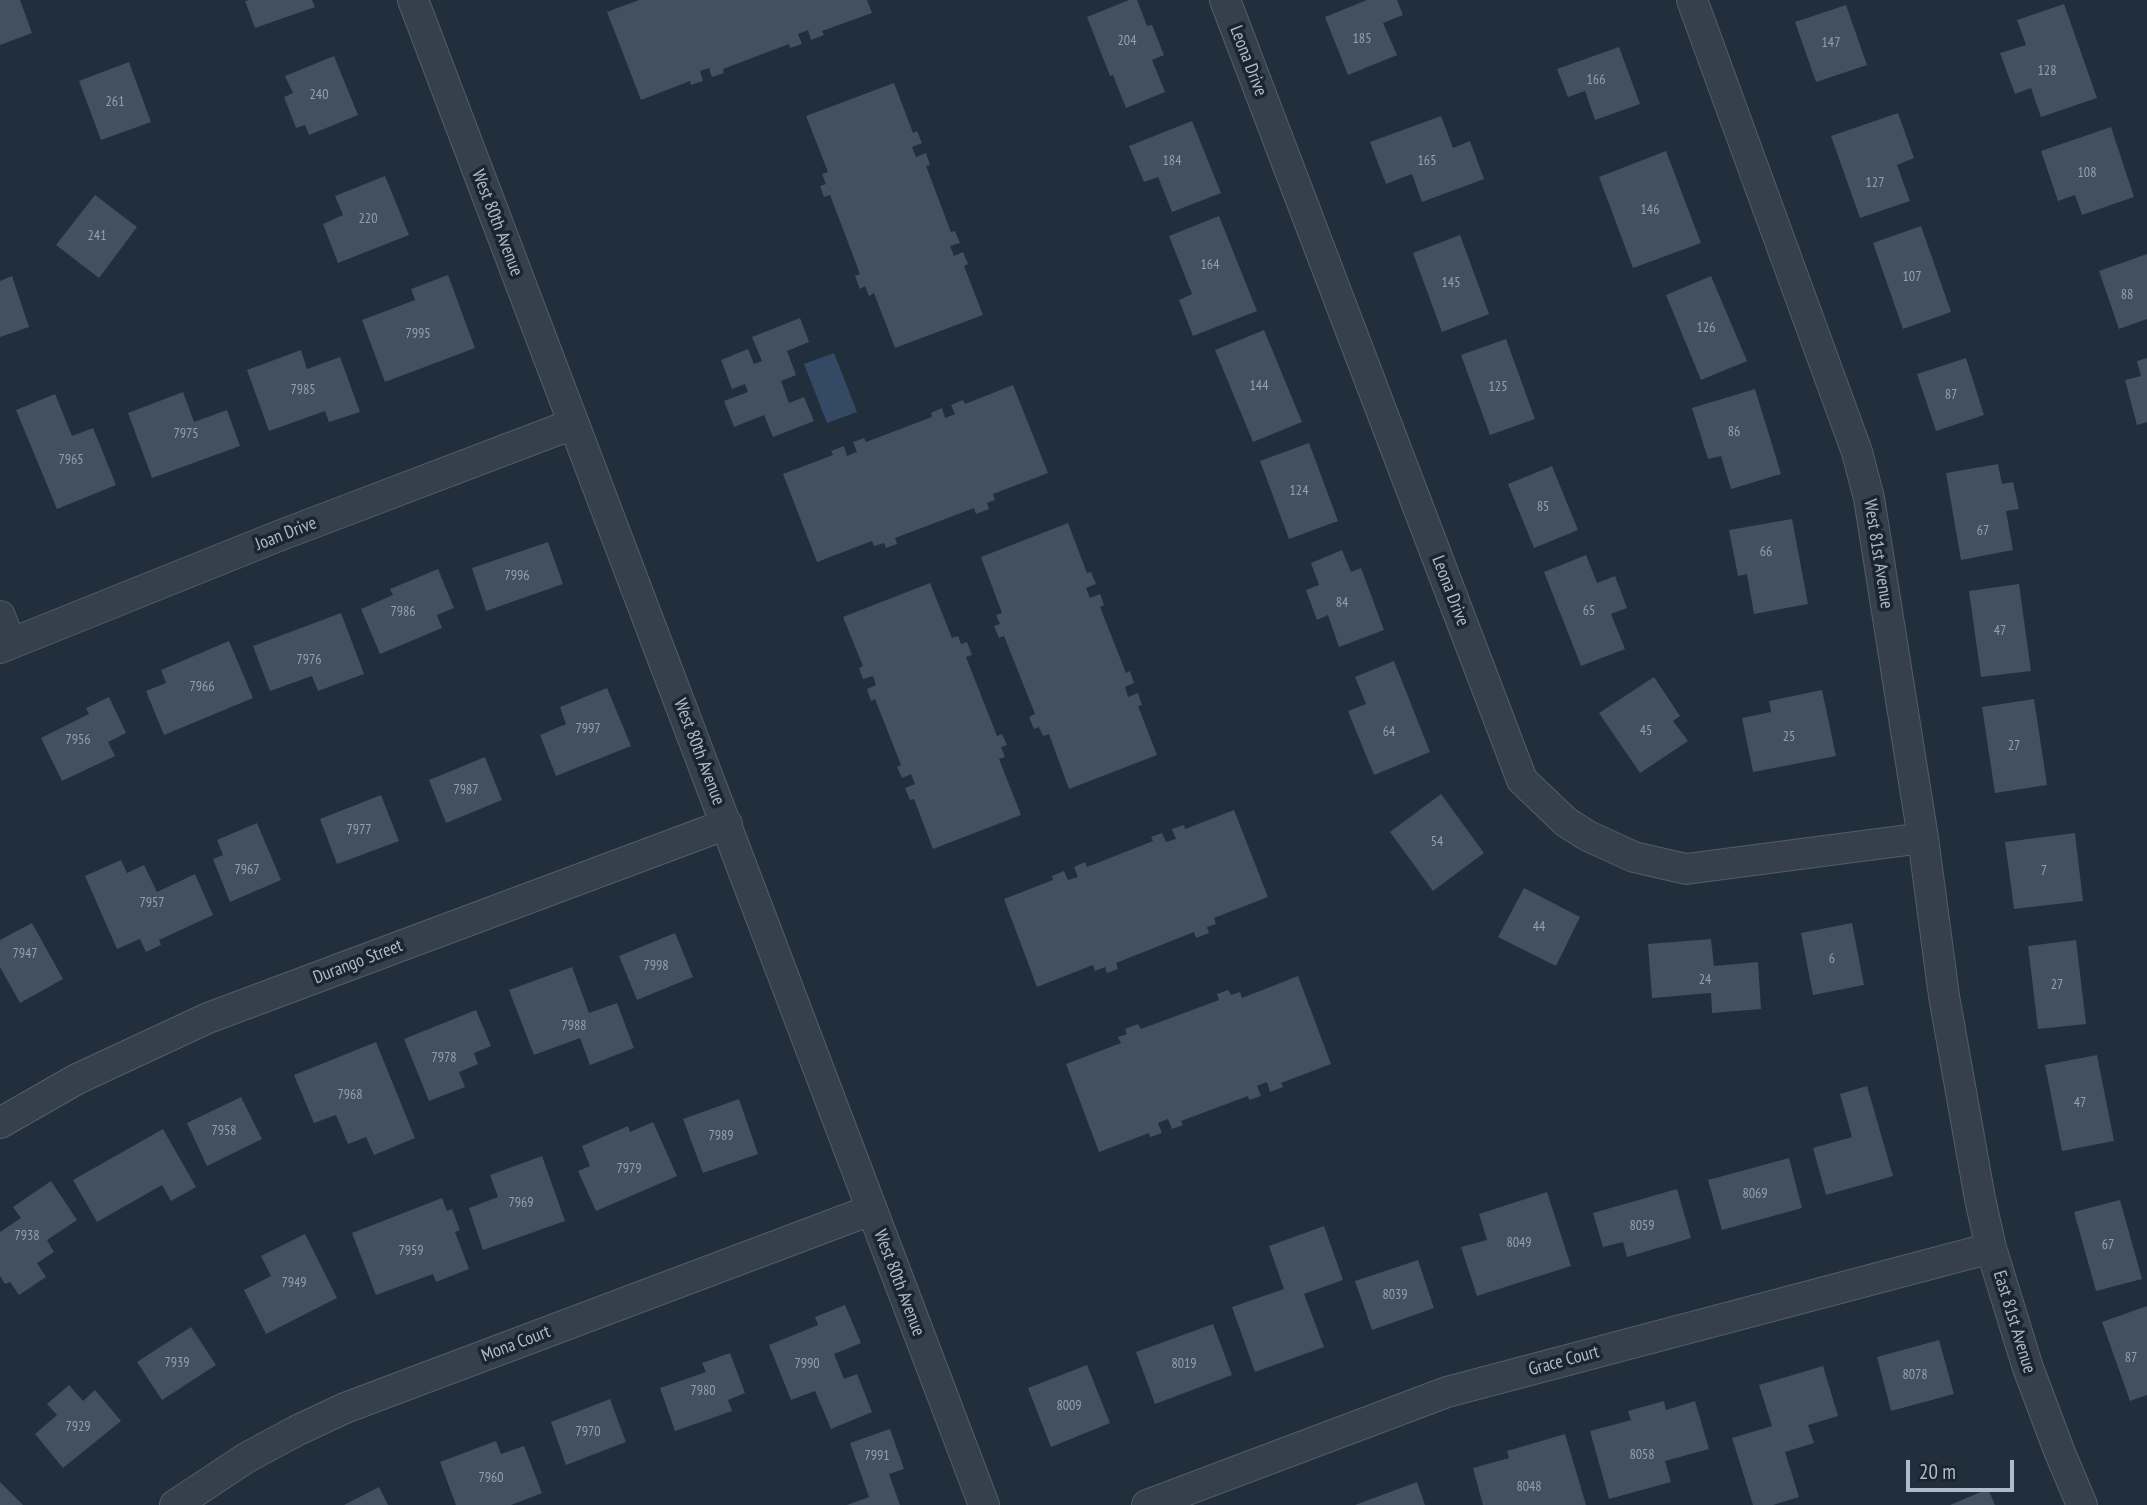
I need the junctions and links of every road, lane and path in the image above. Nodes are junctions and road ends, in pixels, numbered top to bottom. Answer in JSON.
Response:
{"nodes":[{"id":1,"x":413,"y":0,"type":"edge"},
{"id":2,"x":1225,"y":0,"type":"edge"},
{"id":3,"x":1692,"y":0,"type":"edge"},
{"id":4,"x":573,"y":424,"type":"junction"},
{"id":5,"x":4,"y":635,"type":"edge"},
{"id":6,"x":727,"y":824,"type":"junction"},
{"id":7,"x":1923,"y":838,"type":"junction"},
{"id":8,"x":0,"y":1123,"type":"edge"},
{"id":9,"x":1968,"y":1132,"type":"joint"},
{"id":10,"x":871,"y":1210,"type":"junction"},
{"id":11,"x":1991,"y":1248,"type":"junction"},
{"id":12,"x":174,"y":1505,"type":"edge"},
{"id":13,"x":984,"y":1505,"type":"edge"},
{"id":14,"x":1147,"y":1505,"type":"edge"},
{"id":15,"x":2082,"y":1505,"type":"edge"}],
"edges":[{"from":1,"to":4,"type":"street","name":"West 80th Avenue"},
{"from":2,"to":7,"type":"street","name":"Leona Drive"},
{"from":3,"to":7,"type":"street","name":"West 81st Avenue"},
{"from":4,"to":5,"type":"street","name":"Joan Drive"},
{"from":4,"to":6,"type":"street","name":"West 80th Avenue"},
{"from":6,"to":8,"type":"street","name":"Durango Street"},
{"from":6,"to":10,"type":"street","name":"West 80th Avenue"},
{"from":7,"to":9,"type":"street","name":"West 81st Avenue"},
{"from":9,"to":11,"type":"street","name":"East 81st Avenue"},
{"from":10,"to":12,"type":"street","name":"Mona Court"},
{"from":10,"to":13,"type":"street","name":"West 80th Avenue"},
{"from":11,"to":14,"type":"street","name":"Grace Court"},
{"from":11,"to":15,"type":"street","name":"East 81st Avenue"}]}
